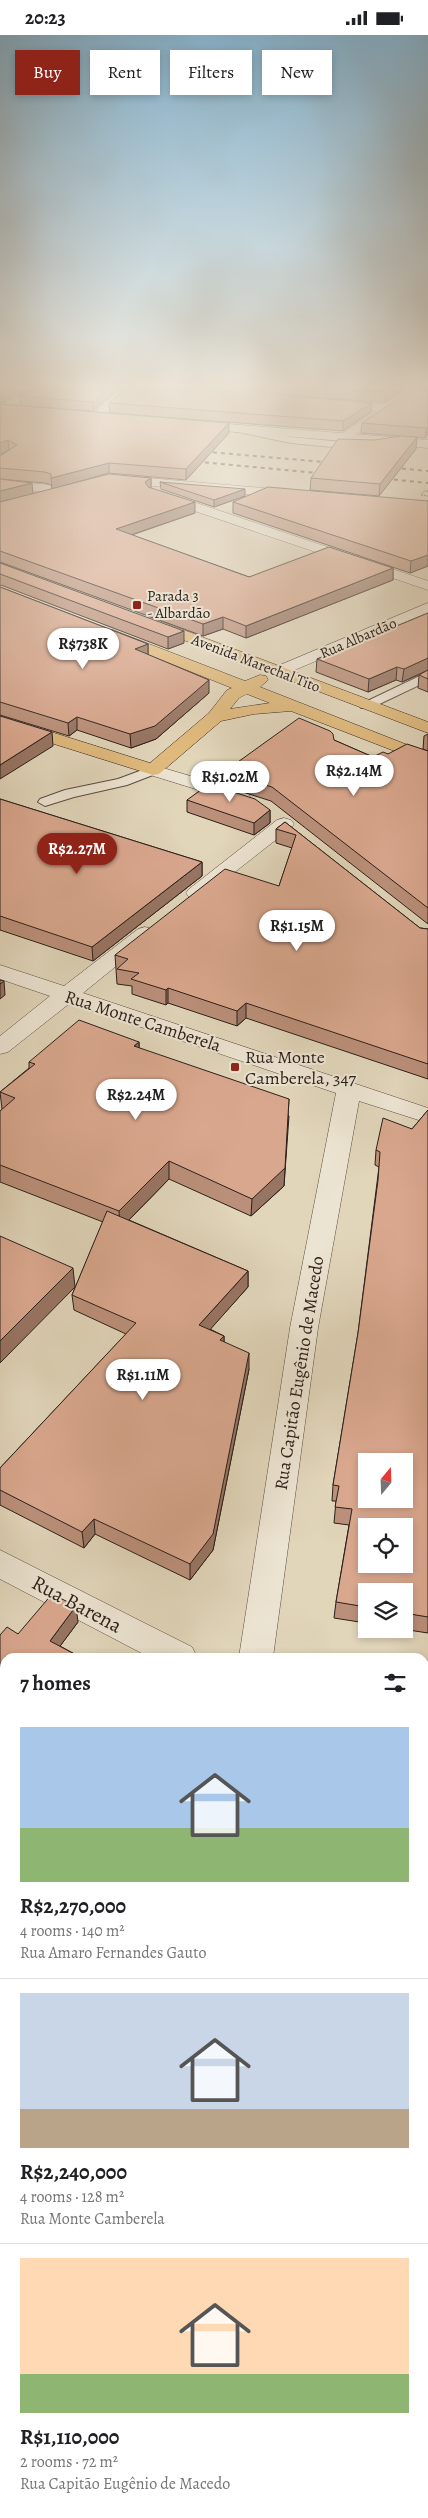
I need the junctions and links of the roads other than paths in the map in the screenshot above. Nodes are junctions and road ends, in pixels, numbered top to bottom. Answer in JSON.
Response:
{"nodes":[{"id":1,"x":184,"y":506,"type":"edge"},
{"id":2,"x":428,"y":586,"type":"edge"},
{"id":3,"x":428,"y":608,"type":"edge"},
{"id":4,"x":131,"y":616,"type":"edge"},
{"id":5,"x":96,"y":628,"type":"edge"},
{"id":6,"x":279,"y":671,"type":"junction"},
{"id":7,"x":428,"y":675,"type":"edge"},
{"id":8,"x":246,"y":686,"type":"junction"},
{"id":9,"x":366,"y":705,"type":"junction"},
{"id":10,"x":296,"y":706,"type":"junction"},
{"id":11,"x":215,"y":717,"type":"junction"},
{"id":12,"x":0,"y":721,"type":"edge"},
{"id":13,"x":428,"y":728,"type":"edge"},
{"id":14,"x":428,"y":759,"type":"edge"},
{"id":15,"x":153,"y":770,"type":"junction"},
{"id":16,"x":45,"y":802,"type":"dead end"},
{"id":17,"x":0,"y":972,"type":"edge"},
{"id":18,"x":64,"y":995,"type":"junction"},
{"id":19,"x":0,"y":1047,"type":"edge"},
{"id":20,"x":349,"y":1090,"type":"junction"},
{"id":21,"x":428,"y":1116,"type":"edge"},
{"id":22,"x":0,"y":1563,"type":"edge"},
{"id":23,"x":172,"y":1653,"type":"edge"},
{"id":24,"x":257,"y":1653,"type":"edge"}],
"edges":[{"from":1,"to":2,"type":"street"},
{"from":3,"to":6,"type":"street","name":"Rua Albardão"},
{"from":4,"to":6,"type":"main road","name":"Avenida Marechal Tito"},
{"from":5,"to":8,"type":"main road","name":"Avenida Marechal Tito"},
{"from":6,"to":8,"type":"main road","name":"Rua Albardão"},
{"from":6,"to":9,"type":"main road","name":"Avenida Marechal Tito"},
{"from":7,"to":9,"type":"lane"},
{"from":8,"to":10,"type":"main road","name":"Avenida Marechal Tito"},
{"from":8,"to":11,"type":"main road","name":"Rua Albardão"},
{"from":9,"to":13,"type":"main road","name":"Avenida Marechal Tito"},
{"from":10,"to":11,"type":"main road","name":"Rua Albardão"},
{"from":10,"to":14,"type":"main road","name":"Avenida Marechal Tito"},
{"from":11,"to":15,"type":"main road","name":"Rua Albardão"},
{"from":12,"to":15,"type":"main road"},
{"from":15,"to":16,"type":"lane"},
{"from":15,"to":18,"type":"street"},
{"from":17,"to":18,"type":"street","name":"Rua Monte Camberela"},
{"from":18,"to":19,"type":"street"},
{"from":18,"to":20,"type":"street","name":"Rua Monte Camberela"},
{"from":20,"to":21,"type":"street","name":"Rua Monte Camberela"},
{"from":20,"to":24,"type":"street","name":"Rua Capitão Eugênio de Macedo"},
{"from":22,"to":23,"type":"street","name":"Rua Barena"}]}
